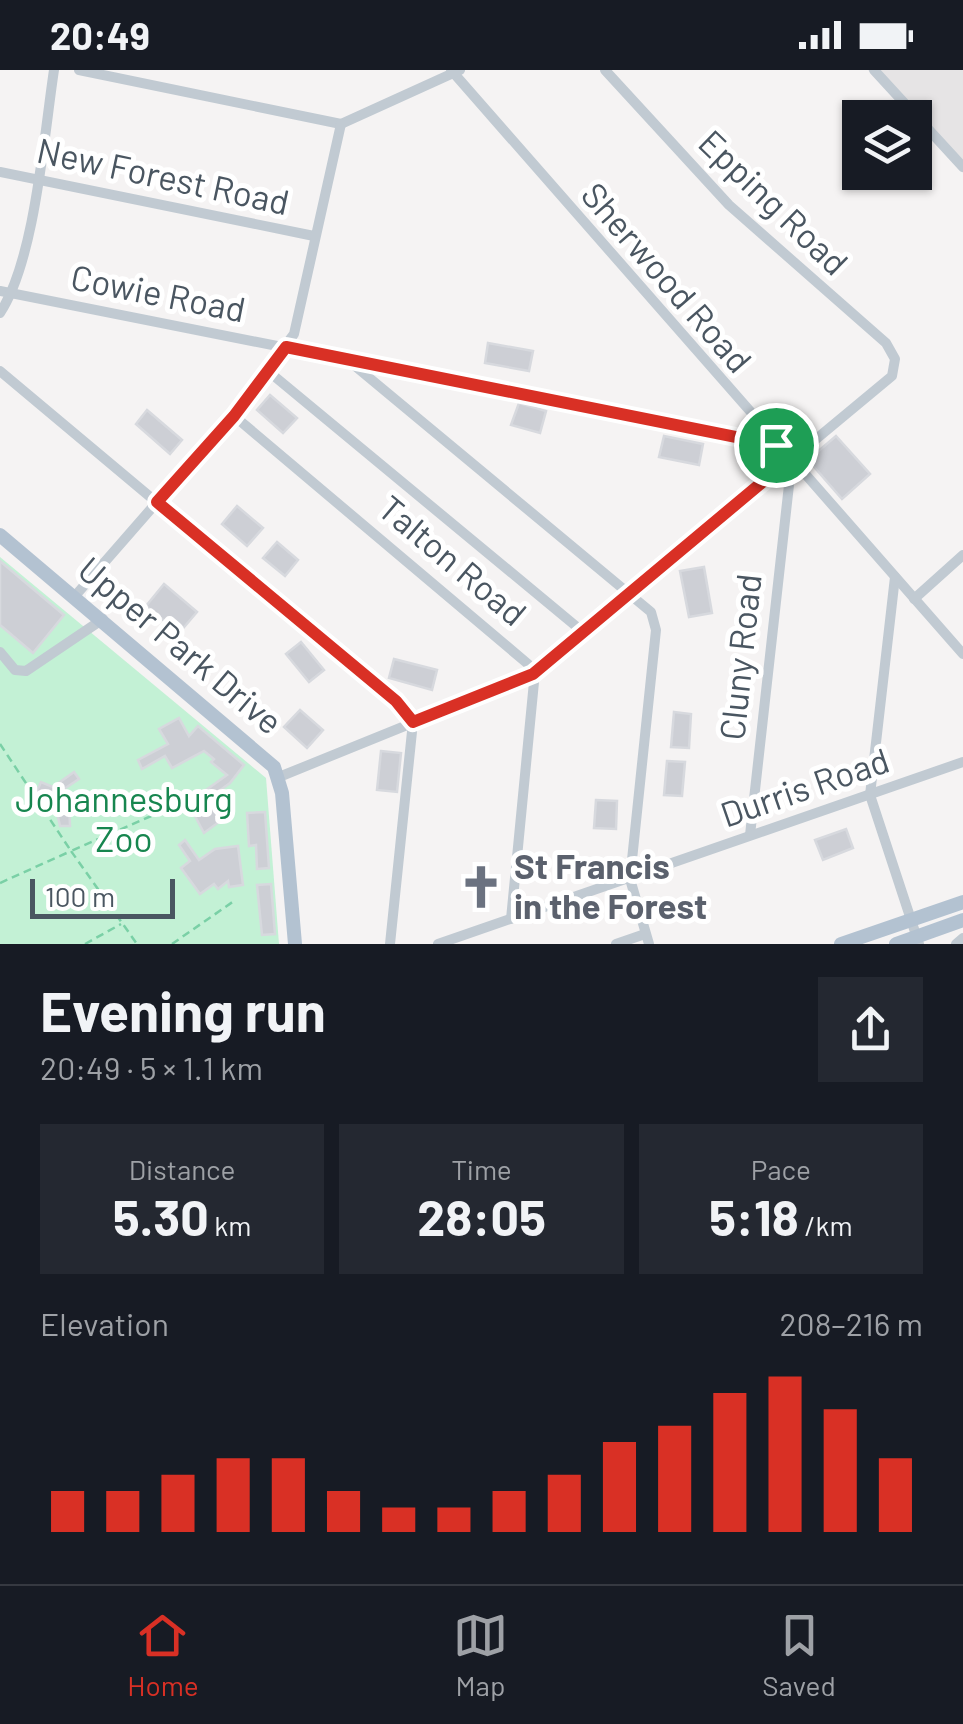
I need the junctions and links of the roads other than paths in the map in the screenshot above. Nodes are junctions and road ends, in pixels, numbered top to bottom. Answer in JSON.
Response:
{"nodes":[{"id":1,"x":54,"y":70,"type":"edge"},
{"id":2,"x":79,"y":70,"type":"edge"},
{"id":3,"x":605,"y":70,"type":"edge"},
{"id":4,"x":874,"y":70,"type":"edge"},
{"id":5,"x":454,"y":71,"type":"edge"},
{"id":6,"x":341,"y":124,"type":"junction"},
{"id":7,"x":963,"y":167,"type":"edge"},
{"id":8,"x":0,"y":172,"type":"edge"},
{"id":9,"x":38,"y":180,"type":"junction"},
{"id":10,"x":314,"y":236,"type":"junction"},
{"id":11,"x":6,"y":292,"type":"edge"},
{"id":12,"x":0,"y":313,"type":"edge"},
{"id":13,"x":286,"y":347,"type":"junction"},
{"id":14,"x":348,"y":361,"type":"junction"},
{"id":15,"x":0,"y":370,"type":"edge"},
{"id":16,"x":268,"y":371,"type":"junction"},
{"id":17,"x":234,"y":416,"type":"junction"},
{"id":18,"x":776,"y":445,"type":"junction"},
{"id":19,"x":790,"y":459,"type":"junction"},
{"id":20,"x":789,"y":486,"type":"dead end"},
{"id":21,"x":157,"y":502,"type":"junction"},
{"id":22,"x":0,"y":535,"type":"edge"},
{"id":23,"x":963,"y":555,"type":"edge"},
{"id":24,"x":895,"y":578,"type":"junction"},
{"id":25,"x":630,"y":593,"type":"junction"},
{"id":26,"x":75,"y":596,"type":"junction"},
{"id":27,"x":914,"y":599,"type":"junction"},
{"id":28,"x":103,"y":619,"type":"junction"},
{"id":29,"x":583,"y":632,"type":"junction"},
{"id":30,"x":0,"y":652,"type":"edge"},
{"id":31,"x":963,"y":654,"type":"edge"},
{"id":32,"x":533,"y":674,"type":"junction"},
{"id":33,"x":413,"y":722,"type":"junction"},
{"id":34,"x":963,"y":762,"type":"edge"},
{"id":35,"x":279,"y":777,"type":"junction"},
{"id":36,"x":870,"y":795,"type":"junction"},
{"id":37,"x":750,"y":835,"type":"junction"},
{"id":38,"x":630,"y":879,"type":"junction"},
{"id":39,"x":963,"y":902,"type":"edge"},
{"id":40,"x":511,"y":918,"type":"junction"},
{"id":41,"x":963,"y":920,"type":"edge"},
{"id":42,"x":912,"y":921,"type":"junction"},
{"id":43,"x":963,"y":938,"type":"edge"},
{"id":44,"x":647,"y":939,"type":"edge"},
{"id":45,"x":918,"y":940,"type":"edge"},
{"id":46,"x":295,"y":944,"type":"edge"},
{"id":47,"x":390,"y":944,"type":"edge"},
{"id":48,"x":438,"y":944,"type":"edge"},
{"id":49,"x":616,"y":944,"type":"edge"},
{"id":50,"x":841,"y":944,"type":"edge"},
{"id":51,"x":896,"y":944,"type":"edge"},
{"id":52,"x":956,"y":944,"type":"edge"}],
"edges":[{"from":1,"to":9,"type":"street"},
{"from":2,"to":6,"type":"street"},
{"from":3,"to":19,"type":"street","name":"Epping Road"},
{"from":4,"to":7,"type":"street"},
{"from":5,"to":6,"type":"street"},
{"from":5,"to":18,"type":"street","name":"Sherwood Road"},
{"from":6,"to":10,"type":"street"},
{"from":8,"to":9,"type":"street","name":"New Forest Road"},
{"from":9,"to":10,"type":"street","name":"New Forest Road"},
{"from":9,"to":11,"type":"street"},
{"from":10,"to":13,"type":"street"},
{"from":11,"to":12,"type":"street"},
{"from":11,"to":13,"type":"street","name":"Cowie Road"},
{"from":13,"to":14,"type":"street","name":"Cowie Road"},
{"from":13,"to":16,"type":"street"},
{"from":14,"to":18,"type":"street","name":"Cowie Road"},
{"from":14,"to":25,"type":"street"},
{"from":15,"to":21,"type":"street"},
{"from":16,"to":17,"type":"street"},
{"from":16,"to":29,"type":"street"},
{"from":17,"to":21,"type":"street"},
{"from":17,"to":32,"type":"street","name":"Talton Road"},
{"from":18,"to":19,"type":"street","name":"Sherwood Road"},
{"from":19,"to":24,"type":"street","name":"Sherwood Road"},
{"from":19,"to":25,"type":"street"},
{"from":20,"to":37,"type":"street","name":"Cluny Road"},
{"from":21,"to":26,"type":"street"},
{"from":21,"to":33,"type":"street"},
{"from":22,"to":26,"type":"main road","name":"Upper Park Drive"},
{"from":23,"to":27,"type":"street"},
{"from":24,"to":27,"type":"street","name":"Sherwood Road"},
{"from":24,"to":36,"type":"street"},
{"from":25,"to":29,"type":"street"},
{"from":25,"to":38,"type":"street"},
{"from":26,"to":28,"type":"main road","name":"Upper Park Drive"},
{"from":27,"to":31,"type":"street","name":"Sherwood Road"},
{"from":28,"to":30,"type":"street"},
{"from":28,"to":35,"type":"main road","name":"Upper Park Drive"},
{"from":29,"to":32,"type":"street"},
{"from":32,"to":33,"type":"street"},
{"from":32,"to":40,"type":"street","name":"Talton Road"},
{"from":33,"to":35,"type":"street"},
{"from":33,"to":47,"type":"street"},
{"from":34,"to":36,"type":"street","name":"Durris Road"},
{"from":35,"to":46,"type":"main road","name":"Upper Park Drive"},
{"from":36,"to":37,"type":"street","name":"Durris Road"},
{"from":36,"to":42,"type":"street"},
{"from":37,"to":38,"type":"street","name":"Durris Road"},
{"from":38,"to":40,"type":"street","name":"Durris Road"},
{"from":38,"to":44,"type":"street"},
{"from":39,"to":42,"type":"main road"},
{"from":40,"to":48,"type":"street","name":"Durris Road"},
{"from":41,"to":45,"type":"main road"},
{"from":42,"to":45,"type":"street"},
{"from":42,"to":50,"type":"main road"},
{"from":43,"to":52,"type":"street"},
{"from":44,"to":49,"type":"street"},
{"from":45,"to":51,"type":"main road"}]}
